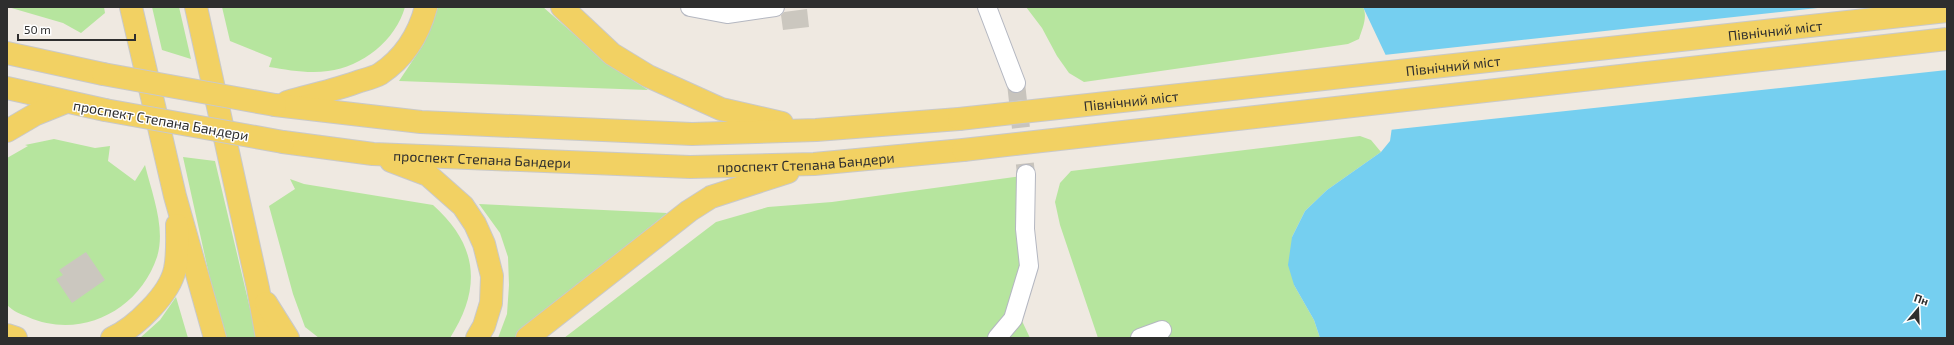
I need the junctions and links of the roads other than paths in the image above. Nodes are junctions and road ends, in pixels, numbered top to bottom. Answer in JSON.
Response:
{"nodes":[{"id":1,"x":131,"y":7,"type":"edge"},
{"id":2,"x":196,"y":7,"type":"edge"},
{"id":3,"x":426,"y":7,"type":"edge"},
{"id":4,"x":562,"y":7,"type":"edge"},
{"id":5,"x":690,"y":7,"type":"edge"},
{"id":6,"x":775,"y":7,"type":"edge"},
{"id":7,"x":987,"y":7,"type":"edge"},
{"id":8,"x":1947,"y":11,"type":"edge"},
{"id":9,"x":1947,"y":39,"type":"edge"},
{"id":10,"x":7,"y":53,"type":"edge"},
{"id":11,"x":1016,"y":83,"type":"tunnel mouth"},
{"id":12,"x":7,"y":88,"type":"edge"},
{"id":13,"x":66,"y":102,"type":"junction"},
{"id":14,"x":275,"y":105,"type":"junction"},
{"id":15,"x":816,"y":130,"type":"junction"},
{"id":16,"x":7,"y":131,"type":"edge"},
{"id":17,"x":963,"y":150,"type":"joint"},
{"id":18,"x":374,"y":154,"type":"junction"},
{"id":19,"x":814,"y":164,"type":"junction"},
{"id":20,"x":1026,"y":174,"type":"tunnel mouth"},
{"id":21,"x":175,"y":196,"type":"junction"},
{"id":22,"x":258,"y":288,"type":"junction"},
{"id":23,"x":1162,"y":330,"type":"dead end"},
{"id":24,"x":7,"y":335,"type":"edge"},
{"id":25,"x":16,"y":338,"type":"edge"},
{"id":26,"x":112,"y":338,"type":"edge"},
{"id":27,"x":215,"y":338,"type":"edge"},
{"id":28,"x":267,"y":338,"type":"edge"},
{"id":29,"x":288,"y":338,"type":"edge"},
{"id":30,"x":477,"y":338,"type":"edge"},
{"id":31,"x":527,"y":338,"type":"edge"},
{"id":32,"x":998,"y":338,"type":"edge"},
{"id":33,"x":1140,"y":338,"type":"edge"}],
"edges":[{"from":1,"to":21,"type":"main road"},
{"from":2,"to":22,"type":"main road"},
{"from":3,"to":14,"type":"main road"},
{"from":4,"to":15,"type":"main road"},
{"from":5,"to":6,"type":"lane"},
{"from":7,"to":11,"type":"lane"},
{"from":8,"to":15,"type":"main road","name":"Північний міст","bridge":true},
{"from":9,"to":17,"type":"main road","name":"Північний міст","bridge":true},
{"from":10,"to":14,"type":"main road","bridge":true},
{"from":12,"to":13,"type":"main road","name":"проспект Степана Бандери"},
{"from":13,"to":16,"type":"main road"},
{"from":13,"to":18,"type":"main road","name":"проспект Степана Бандери","bridge":true},
{"from":14,"to":15,"type":"main road"},
{"from":17,"to":19,"type":"main road","name":"проспект Степана Бандери"},
{"from":18,"to":19,"type":"main road","name":"проспект Степана Бандери"},
{"from":18,"to":30,"type":"main road"},
{"from":19,"to":31,"type":"main road"},
{"from":20,"to":32,"type":"lane"},
{"from":21,"to":26,"type":"main road"},
{"from":21,"to":27,"type":"main road"},
{"from":22,"to":28,"type":"main road"},
{"from":22,"to":29,"type":"main road"},
{"from":23,"to":33,"type":"lane"},
{"from":24,"to":25,"type":"main road"}]}
